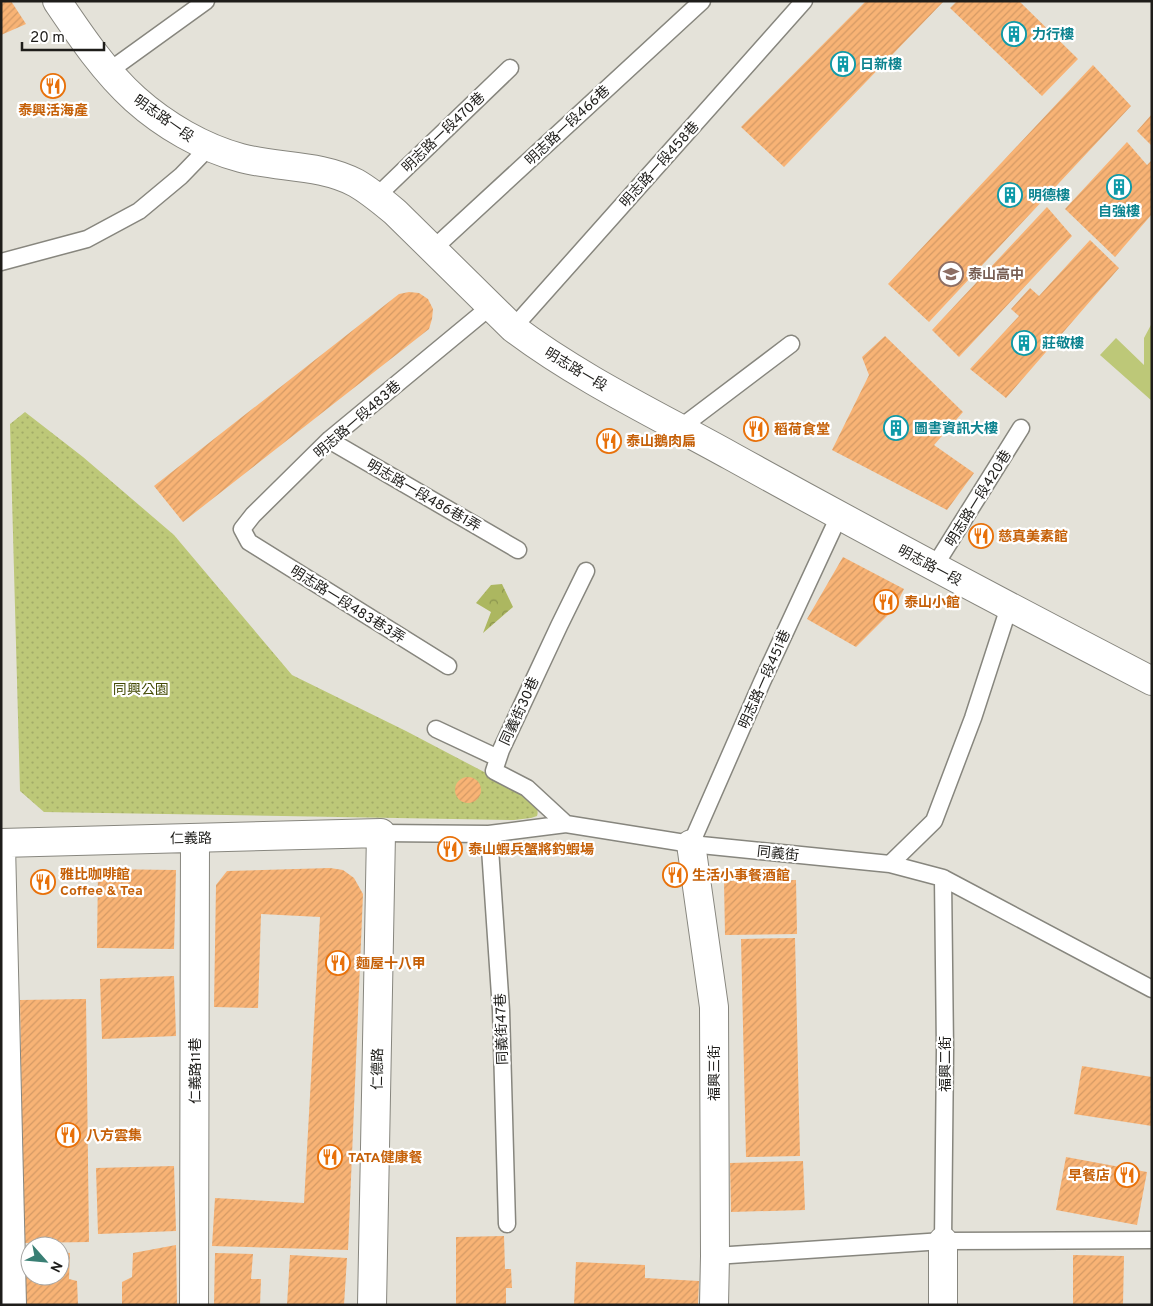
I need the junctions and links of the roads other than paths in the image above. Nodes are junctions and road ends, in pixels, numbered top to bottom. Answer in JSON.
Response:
{"nodes":[{"id":1,"x":56,"y":1,"type":"edge"},
{"id":2,"x":206,"y":1,"type":"edge"},
{"id":3,"x":702,"y":1,"type":"edge"},
{"id":4,"x":804,"y":1,"type":"edge"},
{"id":5,"x":510,"y":68,"type":"dead end"},
{"id":6,"x":109,"y":71,"type":"junction"},
{"id":7,"x":209,"y":147,"type":"junction"},
{"id":8,"x":377,"y":196,"type":"junction"},
{"id":9,"x":433,"y":248,"type":"junction"},
{"id":10,"x":1,"y":262,"type":"edge"},
{"id":11,"x":491,"y":306,"type":"junction"},
{"id":12,"x":513,"y":328,"type":"junction"},
{"id":13,"x":791,"y":344,"type":"dead end"},
{"id":14,"x":680,"y":428,"type":"junction"},
{"id":15,"x":1021,"y":428,"type":"dead end"},
{"id":16,"x":330,"y":440,"type":"junction"},
{"id":17,"x":839,"y":516,"type":"junction"},
{"id":18,"x":249,"y":542,"type":"joint"},
{"id":19,"x":518,"y":550,"type":"dead end"},
{"id":20,"x":934,"y":567,"type":"junction"},
{"id":21,"x":586,"y":571,"type":"dead end"},
{"id":22,"x":1009,"y":607,"type":"junction"},
{"id":23,"x":448,"y":666,"type":"dead end"},
{"id":24,"x":1152,"y":681,"type":"edge"},
{"id":25,"x":436,"y":729,"type":"dead end"},
{"id":26,"x":498,"y":758,"type":"junction"},
{"id":27,"x":566,"y":824,"type":"junction"},
{"id":28,"x":381,"y":833,"type":"junction"},
{"id":29,"x":489,"y":834,"type":"junction"},
{"id":30,"x":195,"y":838,"type":"junction"},
{"id":31,"x":1,"y":844,"type":"edge"},
{"id":32,"x":691,"y":844,"type":"junction"},
{"id":33,"x":890,"y":864,"type":"junction"},
{"id":34,"x":943,"y":878,"type":"junction"},
{"id":35,"x":1152,"y":990,"type":"edge"},
{"id":36,"x":507,"y":1224,"type":"dead end"},
{"id":37,"x":1152,"y":1240,"type":"edge"},
{"id":38,"x":943,"y":1241,"type":"junction"},
{"id":39,"x":715,"y":1256,"type":"junction"},
{"id":40,"x":6,"y":1266,"type":"edge"},
{"id":41,"x":12,"y":1305,"type":"edge"},
{"id":42,"x":194,"y":1305,"type":"edge"},
{"id":43,"x":372,"y":1305,"type":"edge"},
{"id":44,"x":714,"y":1305,"type":"edge"},
{"id":45,"x":943,"y":1305,"type":"edge"}],
"edges":[{"from":1,"to":6,"type":"street","name":"明志路一段"},
{"from":2,"to":6,"type":"lane"},
{"from":3,"to":9,"type":"lane","name":"明志路一段466巷"},
{"from":4,"to":12,"type":"lane","name":"明志路一段458巷"},
{"from":5,"to":8,"type":"lane","name":"明志路一段470巷"},
{"from":6,"to":7,"type":"street","name":"明志路一段"},
{"from":7,"to":8,"type":"street","name":"明志路一段"},
{"from":7,"to":10,"type":"lane"},
{"from":8,"to":9,"type":"street","name":"明志路一段"},
{"from":9,"to":11,"type":"street","name":"明志路一段"},
{"from":11,"to":12,"type":"street","name":"明志路一段"},
{"from":11,"to":16,"type":"lane","name":"明志路一段483巷"},
{"from":12,"to":14,"type":"street","name":"明志路一段"},
{"from":13,"to":14,"type":"lane"},
{"from":14,"to":17,"type":"street","name":"明志路一段"},
{"from":15,"to":20,"type":"lane","name":"明志路一段420巷"},
{"from":16,"to":18,"type":"lane","name":"明志路一段483巷"},
{"from":16,"to":19,"type":"lane","name":"明志路一段486巷1弄"},
{"from":17,"to":20,"type":"street","name":"明志路一段"},
{"from":17,"to":32,"type":"lane","name":"明志路一段451巷"},
{"from":18,"to":23,"type":"lane","name":"明志路一段483巷3弄"},
{"from":20,"to":22,"type":"street","name":"明志路一段"},
{"from":21,"to":26,"type":"lane","name":"同義街30巷"},
{"from":22,"to":24,"type":"street","name":"明志路一段"},
{"from":22,"to":33,"type":"lane"},
{"from":25,"to":26,"type":"lane"},
{"from":26,"to":27,"type":"lane","name":"同義街30巷"},
{"from":27,"to":29,"type":"lane","name":"同義街"},
{"from":27,"to":32,"type":"lane","name":"同義街"},
{"from":28,"to":29,"type":"lane","name":"同義街"},
{"from":28,"to":30,"type":"street","name":"仁義路"},
{"from":28,"to":43,"type":"street","name":"仁德路"},
{"from":29,"to":36,"type":"lane","name":"同義街47巷"},
{"from":30,"to":31,"type":"street","name":"仁義路"},
{"from":30,"to":42,"type":"street","name":"仁義路11巷"},
{"from":31,"to":40,"type":"street"},
{"from":32,"to":33,"type":"lane","name":"同義街"},
{"from":32,"to":39,"type":"street","name":"福興三街"},
{"from":33,"to":34,"type":"lane"},
{"from":34,"to":35,"type":"lane"},
{"from":34,"to":38,"type":"lane","name":"福興二街"},
{"from":37,"to":38,"type":"lane"},
{"from":38,"to":39,"type":"lane"},
{"from":38,"to":45,"type":"street","name":"福興二街"},
{"from":39,"to":44,"type":"street","name":"福興三街"},
{"from":40,"to":41,"type":"street"}]}
